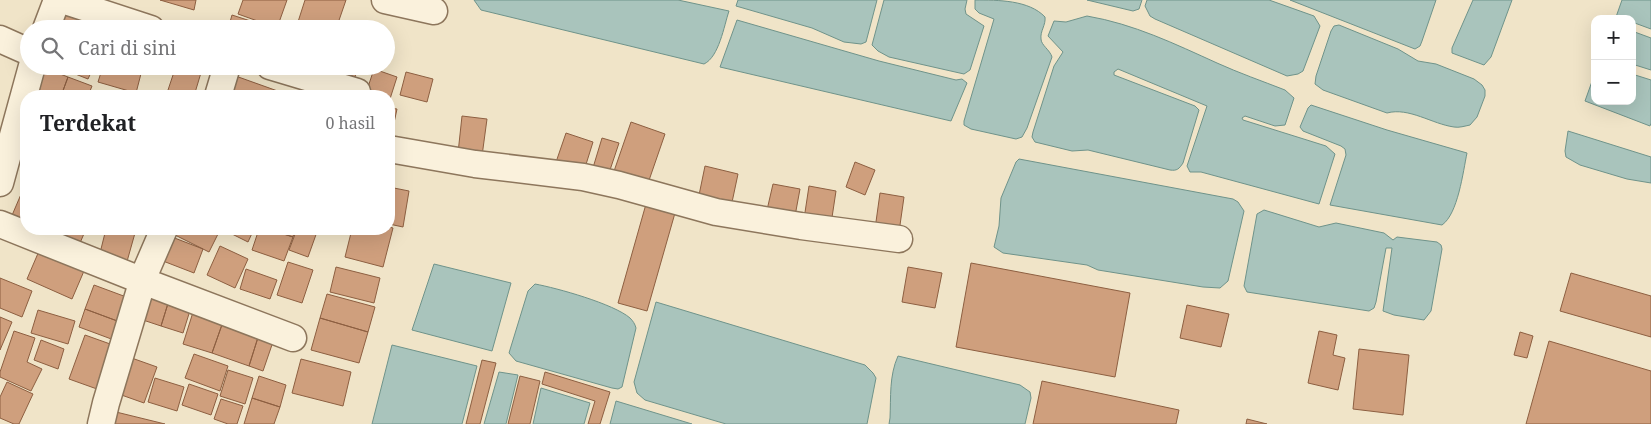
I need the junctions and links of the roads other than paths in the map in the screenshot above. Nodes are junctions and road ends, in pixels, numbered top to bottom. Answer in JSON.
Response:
{"nodes":[{"id":1,"x":57,"y":0,"type":"edge"},
{"id":2,"x":62,"y":0,"type":"edge"},
{"id":3,"x":386,"y":0,"type":"edge"},
{"id":4,"x":434,"y":11,"type":"dead end"},
{"id":5,"x":49,"y":20,"type":"edge"},
{"id":6,"x":123,"y":20,"type":"edge"},
{"id":7,"x":0,"y":38,"type":"edge"},
{"id":8,"x":20,"y":48,"type":"edge"},
{"id":9,"x":30,"y":75,"type":"edge"},
{"id":10,"x":225,"y":75,"type":"edge"},
{"id":11,"x":300,"y":75,"type":"edge"},
{"id":12,"x":25,"y":90,"type":"edge"},
{"id":13,"x":220,"y":90,"type":"edge"},
{"id":14,"x":350,"y":90,"type":"edge"},
{"id":15,"x":20,"y":110,"type":"edge"},
{"id":16,"x":395,"y":151,"type":"edge"},
{"id":17,"x":0,"y":183,"type":"edge"},
{"id":18,"x":0,"y":224,"type":"edge"},
{"id":19,"x":20,"y":232,"type":"edge"},
{"id":20,"x":28,"y":235,"type":"edge"},
{"id":21,"x":162,"y":235,"type":"edge"},
{"id":22,"x":899,"y":239,"type":"dead end"},
{"id":23,"x":143,"y":281,"type":"junction"},
{"id":24,"x":293,"y":338,"type":"dead end"},
{"id":25,"x":101,"y":424,"type":"edge"}],
"edges":[{"from":1,"to":5,"type":"street"},
{"from":2,"to":6,"type":"street"},
{"from":3,"to":4,"type":"street"},
{"from":7,"to":8,"type":"street"},
{"from":9,"to":12,"type":"street"},
{"from":10,"to":13,"type":"street"},
{"from":11,"to":14,"type":"street"},
{"from":15,"to":17,"type":"street"},
{"from":16,"to":22,"type":"street"},
{"from":18,"to":19,"type":"street"},
{"from":20,"to":23,"type":"street"},
{"from":21,"to":23,"type":"street"},
{"from":23,"to":24,"type":"street"},
{"from":23,"to":25,"type":"street"}]}
